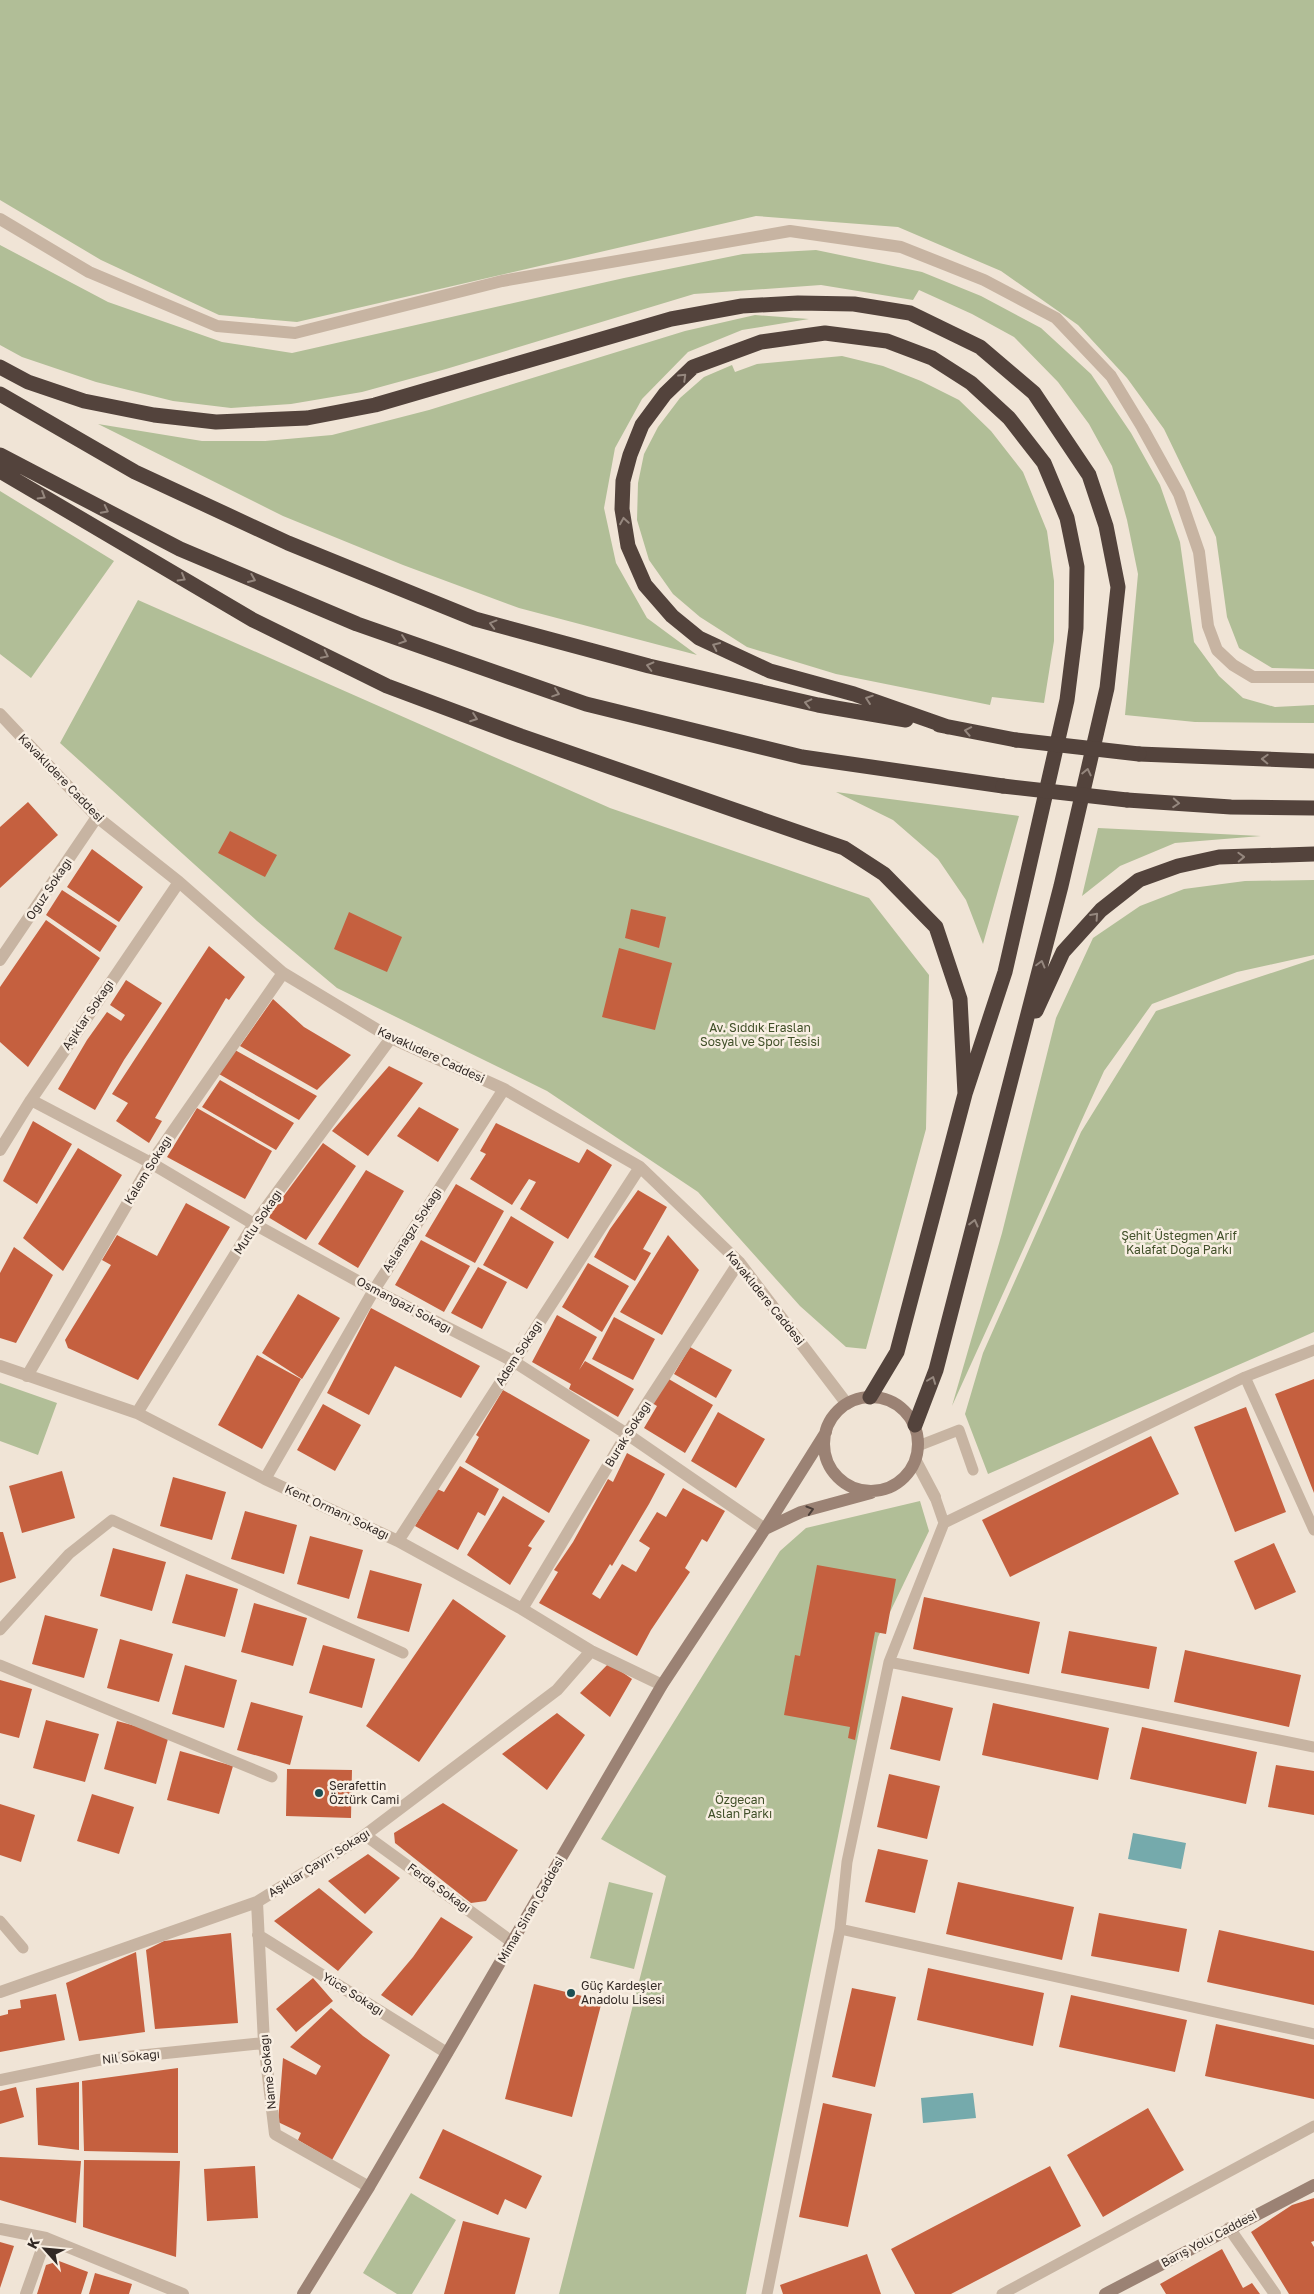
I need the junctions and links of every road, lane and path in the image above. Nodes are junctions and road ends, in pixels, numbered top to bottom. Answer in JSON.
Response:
{"nodes":[{"id":1,"x":0,"y":219,"type":"edge"},
{"id":2,"x":0,"y":367,"type":"edge"},
{"id":3,"x":0,"y":394,"type":"edge"},
{"id":4,"x":0,"y":455,"type":"edge"},
{"id":5,"x":0,"y":471,"type":"edge"},
{"id":6,"x":1314,"y":677,"type":"edge"},
{"id":7,"x":0,"y":714,"type":"edge"},
{"id":8,"x":948,"y":727,"type":"junction"},
{"id":9,"x":1314,"y":761,"type":"edge"},
{"id":10,"x":1314,"y":808,"type":"edge"},
{"id":11,"x":97,"y":817,"type":"junction"},
{"id":12,"x":1314,"y":854,"type":"edge"},
{"id":13,"x":179,"y":882,"type":"junction"},
{"id":14,"x":0,"y":960,"type":"edge"},
{"id":15,"x":283,"y":973,"type":"junction"},
{"id":16,"x":391,"y":1038,"type":"junction"},
{"id":17,"x":504,"y":1089,"type":"junction"},
{"id":18,"x":966,"y":1094,"type":"junction"},
{"id":19,"x":31,"y":1100,"type":"junction"},
{"id":20,"x":0,"y":1150,"type":"edge"},
{"id":21,"x":992,"y":1150,"type":"junction"},
{"id":22,"x":151,"y":1163,"type":"junction"},
{"id":23,"x":640,"y":1166,"type":"junction"},
{"id":24,"x":254,"y":1224,"type":"junction"},
{"id":25,"x":739,"y":1262,"type":"junction"},
{"id":26,"x":374,"y":1290,"type":"junction"},
{"id":27,"x":1314,"y":1350,"type":"edge"},
{"id":28,"x":513,"y":1361,"type":"junction"},
{"id":29,"x":0,"y":1366,"type":"edge"},
{"id":30,"x":27,"y":1376,"type":"junction"},
{"id":31,"x":1245,"y":1377,"type":"junction"},
{"id":32,"x":870,"y":1397,"type":"junction"},
{"id":33,"x":847,"y":1404,"type":"junction"},
{"id":34,"x":137,"y":1413,"type":"junction"},
{"id":35,"x":915,"y":1425,"type":"junction"},
{"id":36,"x":826,"y":1432,"type":"junction"},
{"id":37,"x":627,"y":1434,"type":"junction"},
{"id":38,"x":918,"y":1446,"type":"junction"},
{"id":39,"x":916,"y":1461,"type":"junction"},
{"id":40,"x":973,"y":1470,"type":"dead end"},
{"id":41,"x":265,"y":1478,"type":"junction"},
{"id":42,"x":881,"y":1490,"type":"junction"},
{"id":43,"x":935,"y":1497,"type":"joint"},
{"id":44,"x":944,"y":1523,"type":"junction"},
{"id":45,"x":765,"y":1529,"type":"junction"},
{"id":46,"x":1314,"y":1530,"type":"edge"},
{"id":47,"x":398,"y":1541,"type":"junction"},
{"id":48,"x":522,"y":1608,"type":"junction"},
{"id":49,"x":0,"y":1630,"type":"edge"},
{"id":50,"x":592,"y":1651,"type":"junction"},
{"id":51,"x":403,"y":1653,"type":"dead end"},
{"id":52,"x":889,"y":1662,"type":"junction"},
{"id":53,"x":0,"y":1665,"type":"edge"},
{"id":54,"x":662,"y":1685,"type":"junction"},
{"id":55,"x":1314,"y":1747,"type":"edge"},
{"id":56,"x":272,"y":1777,"type":"dead end"},
{"id":57,"x":365,"y":1835,"type":"junction"},
{"id":58,"x":257,"y":1902,"type":"junction"},
{"id":59,"x":0,"y":1921,"type":"edge"},
{"id":60,"x":840,"y":1929,"type":"junction"},
{"id":61,"x":258,"y":1935,"type":"junction"},
{"id":62,"x":512,"y":1942,"type":"junction"},
{"id":63,"x":23,"y":1948,"type":"dead end"},
{"id":64,"x":0,"y":1992,"type":"edge"},
{"id":65,"x":1314,"y":2034,"type":"edge"},
{"id":66,"x":264,"y":2044,"type":"junction"},
{"id":67,"x":447,"y":2052,"type":"junction"},
{"id":68,"x":0,"y":2080,"type":"edge"},
{"id":69,"x":1314,"y":2126,"type":"edge"},
{"id":70,"x":1314,"y":2185,"type":"edge"},
{"id":71,"x":369,"y":2187,"type":"junction"},
{"id":72,"x":1229,"y":2228,"type":"junction"},
{"id":73,"x":0,"y":2229,"type":"edge"},
{"id":74,"x":46,"y":2238,"type":"junction"},
{"id":75,"x":26,"y":2294,"type":"edge"},
{"id":76,"x":183,"y":2294,"type":"edge"},
{"id":77,"x":303,"y":2294,"type":"edge"},
{"id":78,"x":767,"y":2294,"type":"edge"},
{"id":79,"x":1002,"y":2294,"type":"edge"},
{"id":80,"x":1105,"y":2294,"type":"edge"},
{"id":81,"x":1275,"y":2294,"type":"edge"}],
"edges":[{"from":1,"to":6,"type":"street"},
{"from":21,"to":2,"type":"highway","one_way":true},
{"from":8,"to":3,"type":"highway","one_way":true},
{"from":4,"to":10,"type":"highway","one_way":true,"bridge":true},
{"from":5,"to":18,"type":"highway","one_way":true},
{"from":7,"to":11,"type":"street","name":"Kavaklıdere Caddesi"},
{"from":9,"to":8,"type":"highway","one_way":true,"bridge":true},
{"from":8,"to":18,"type":"highway","one_way":true},
{"from":11,"to":13,"type":"street","name":"Kavaklıdere Caddesi"},
{"from":11,"to":14,"type":"street","name":"Oğuz Sokağı"},
{"from":21,"to":12,"type":"highway","one_way":true},
{"from":13,"to":15,"type":"street","name":"Kavaklıdere Caddesi"},
{"from":13,"to":19,"type":"street","name":"Aşıklar Sokağı"},
{"from":15,"to":16,"type":"street","name":"Kavaklıdere Caddesi"},
{"from":15,"to":22,"type":"street","name":"Kalem Sokağı"},
{"from":16,"to":17,"type":"street","name":"Kavaklıdere Caddesi"},
{"from":16,"to":24,"type":"street","name":"Mutlu Sokağı"},
{"from":17,"to":23,"type":"street","name":"Kavaklıdere Caddesi"},
{"from":17,"to":26,"type":"street","name":"Aslanağzı Sokağı"},
{"from":18,"to":32,"type":"highway"},
{"from":19,"to":20,"type":"street","name":"Aşıklar Sokağı"},
{"from":19,"to":22,"type":"street","name":"Osmangazi Sokağı"},
{"from":35,"to":21,"type":"highway","one_way":true},
{"from":22,"to":24,"type":"street","name":"Osmangazi Sokağı"},
{"from":22,"to":30,"type":"street","name":"Kalem Sokağı"},
{"from":23,"to":25,"type":"street","name":"Kavaklıdere Caddesi"},
{"from":23,"to":28,"type":"street","name":"Adem Sokağı"},
{"from":24,"to":26,"type":"street","name":"Osmangazi Sokağı"},
{"from":24,"to":34,"type":"street","name":"Mutlu Sokağı"},
{"from":25,"to":33,"type":"street","name":"Kavaklıdere Caddesi"},
{"from":25,"to":37,"type":"street","name":"Burak Sokağı"},
{"from":26,"to":28,"type":"street","name":"Osmangazi Sokağı"},
{"from":26,"to":41,"type":"street","name":"Aslanağzı Sokağı"},
{"from":27,"to":31,"type":"lane"},
{"from":28,"to":37,"type":"street","name":"Osmangazi Sokağı"},
{"from":28,"to":47,"type":"street","name":"Adem Sokağı"},
{"from":29,"to":30,"type":"street","name":"Kent Ormanı Sokağı"},
{"from":30,"to":34,"type":"street","name":"Kent Ormanı Sokağı"},
{"from":31,"to":44,"type":"lane"},
{"from":31,"to":46,"type":"lane"},
{"from":32,"to":33,"type":"main road"},
{"from":32,"to":35,"type":"main road"},
{"from":33,"to":36,"type":"main road"},
{"from":34,"to":41,"type":"street","name":"Kent Ormanı Sokağı"},
{"from":35,"to":38,"type":"main road"},
{"from":36,"to":42,"type":"main road"},
{"from":36,"to":45,"type":"main road","name":"Mimar Sinan Caddesi"},
{"from":37,"to":45,"type":"street","name":"Osmangazi Sokağı"},
{"from":37,"to":48,"type":"street","name":"Burak Sokağı"},
{"from":38,"to":39,"type":"main road"},
{"from":38,"to":40,"type":"lane"},
{"from":39,"to":42,"type":"main road"},
{"from":39,"to":43,"type":"street"},
{"from":41,"to":47,"type":"street","name":"Kent Ormanı Sokağı"},
{"from":45,"to":42,"type":"main road","one_way":true},
{"from":43,"to":44,"type":"lane"},
{"from":44,"to":52,"type":"lane"},
{"from":45,"to":54,"type":"main road","name":"Mimar Sinan Caddesi"},
{"from":47,"to":48,"type":"street","name":"Kent Ormanı Sokağı"},
{"from":48,"to":50,"type":"street","name":"Kent Ormanı Sokağı"},
{"from":49,"to":51,"type":"lane"},
{"from":50,"to":54,"type":"street","name":"Kent Ormanı Sokağı"},
{"from":50,"to":57,"type":"street","name":"Aşıklar Çayırı Sokağı"},
{"from":52,"to":55,"type":"lane"},
{"from":52,"to":60,"type":"lane"},
{"from":53,"to":56,"type":"lane"},
{"from":54,"to":62,"type":"main road","name":"Mimar Sinan Caddesi"},
{"from":57,"to":58,"type":"street","name":"Aşıklar Çayırı Sokağı"},
{"from":57,"to":62,"type":"street","name":"Ferda Sokağı"},
{"from":58,"to":61,"type":"street","name":"Name Sokağı"},
{"from":58,"to":64,"type":"street","name":"Aşıklar Çayırı Sokağı"},
{"from":59,"to":63,"type":"lane"},
{"from":60,"to":65,"type":"lane"},
{"from":60,"to":78,"type":"lane"},
{"from":61,"to":66,"type":"street","name":"Name Sokağı"},
{"from":61,"to":67,"type":"street","name":"Yüce Sokağı"},
{"from":62,"to":67,"type":"main road","name":"Mimar Sinan Caddesi"},
{"from":66,"to":68,"type":"street","name":"Nil Sokağı"},
{"from":66,"to":71,"type":"street","name":"Name Sokağı"},
{"from":67,"to":71,"type":"main road","name":"Mimar Sinan Caddesi"},
{"from":69,"to":79,"type":"lane"},
{"from":70,"to":72,"type":"main road","name":"Barış Yolu Caddesi"},
{"from":71,"to":77,"type":"main road","name":"Mimar Sinan Caddesi"},
{"from":72,"to":80,"type":"main road","name":"Barış Yolu Caddesi"},
{"from":72,"to":81,"type":"street"},
{"from":73,"to":74,"type":"street"},
{"from":74,"to":75,"type":"street"},
{"from":74,"to":76,"type":"street"}]}
